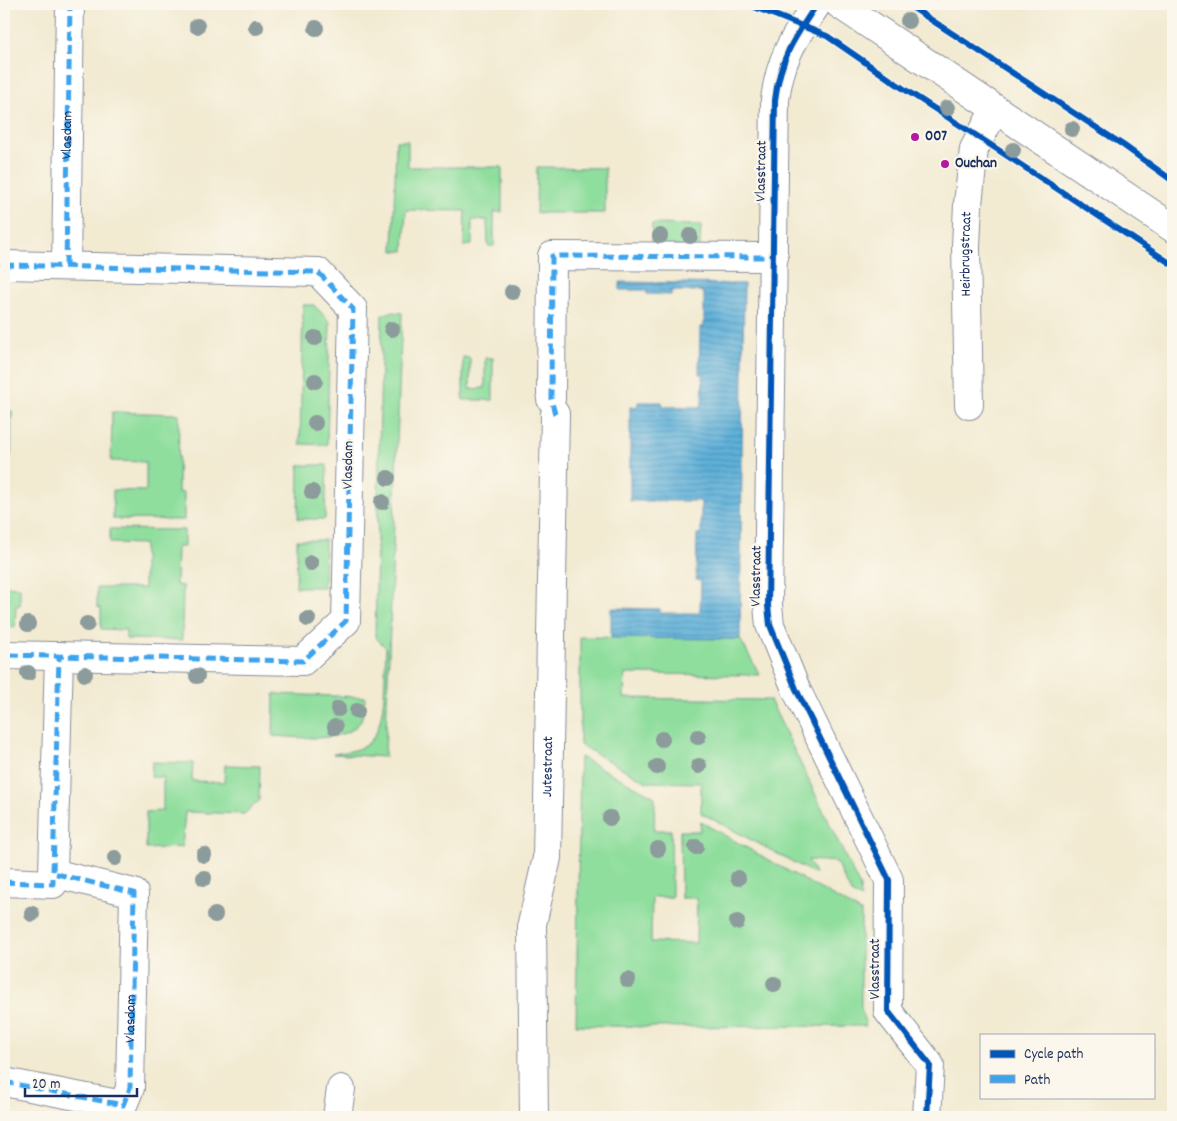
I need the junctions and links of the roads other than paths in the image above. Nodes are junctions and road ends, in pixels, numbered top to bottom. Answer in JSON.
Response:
{"nodes":[{"id":1,"x":70,"y":4,"type":"edge"},
{"id":2,"x":817,"y":4,"type":"edge"},
{"id":3,"x":839,"y":4,"type":"edge"},
{"id":4,"x":995,"y":109,"type":"junction"},
{"id":5,"x":1173,"y":228,"type":"edge"},
{"id":6,"x":774,"y":257,"type":"junction"},
{"id":7,"x":4,"y":265,"type":"edge"},
{"id":8,"x":66,"y":266,"type":"junction"},
{"id":9,"x":969,"y":405,"type":"dead end"},
{"id":10,"x":4,"y":655,"type":"edge"},
{"id":11,"x":59,"y":656,"type":"junction"},
{"id":12,"x":53,"y":873,"type":"junction"},
{"id":13,"x":4,"y":882,"type":"edge"},
{"id":14,"x":4,"y":1082,"type":"edge"},
{"id":15,"x":341,"y":1089,"type":"dead end"},
{"id":16,"x":337,"y":1117,"type":"edge"},
{"id":17,"x":534,"y":1117,"type":"edge"},
{"id":18,"x":927,"y":1117,"type":"edge"}],
"edges":[{"from":1,"to":8,"type":"street","name":"Vlasdam"},
{"from":2,"to":6,"type":"street","name":"Vlasstraat"},
{"from":3,"to":4,"type":"street"},
{"from":4,"to":5,"type":"street"},
{"from":4,"to":9,"type":"street","name":"Heirbrugstraat"},
{"from":6,"to":17,"type":"street","name":"Jutestraat"},
{"from":6,"to":18,"type":"street","name":"Vlasstraat"},
{"from":7,"to":8,"type":"street","name":"Vlasdam"},
{"from":8,"to":11,"type":"street","name":"Vlasdam"},
{"from":10,"to":11,"type":"street","name":"Vlasdam"},
{"from":11,"to":12,"type":"street"},
{"from":12,"to":13,"type":"street"},
{"from":12,"to":14,"type":"street","name":"Vlasdam"},
{"from":15,"to":16,"type":"street"}]}
